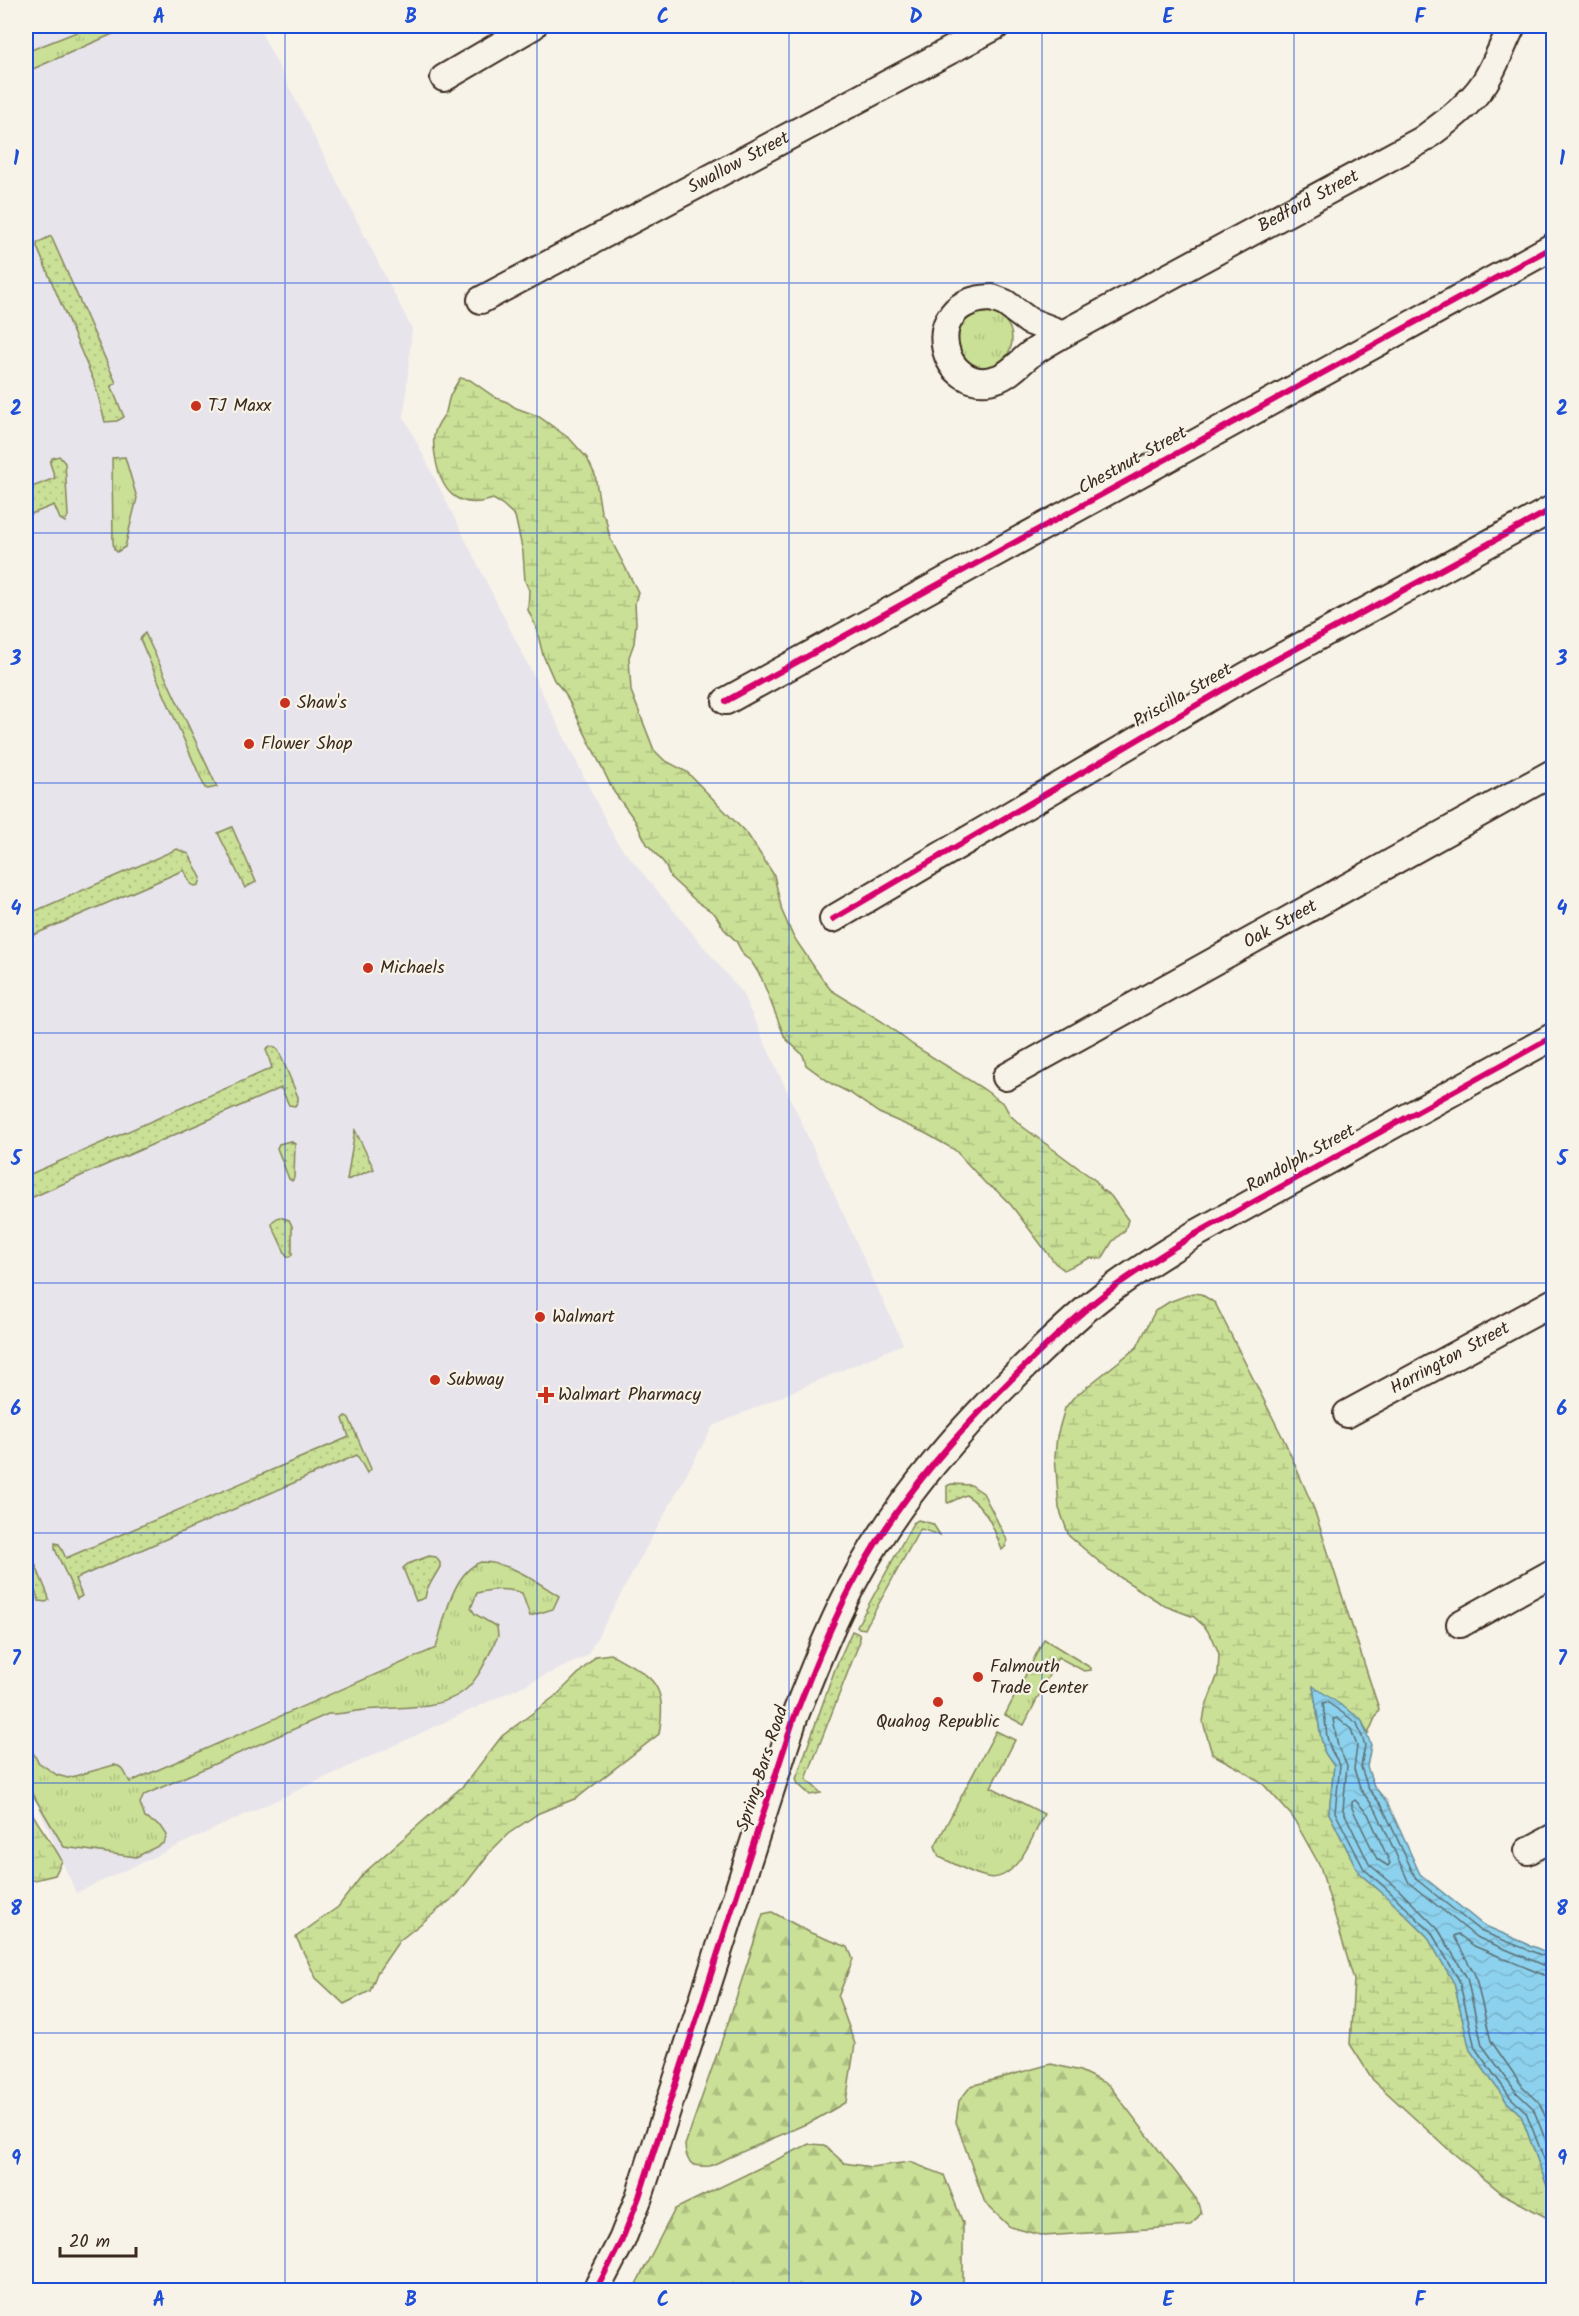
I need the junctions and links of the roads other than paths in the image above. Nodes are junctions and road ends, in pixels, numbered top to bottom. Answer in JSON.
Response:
{"nodes":[{"id":1,"x":533,"y":26,"type":"edge"},
{"id":2,"x":996,"y":26,"type":"edge"},
{"id":3,"x":1512,"y":26,"type":"edge"},
{"id":4,"x":444,"y":78,"type":"dead end"},
{"id":5,"x":1554,"y":246,"type":"edge"},
{"id":6,"x":481,"y":300,"type":"dead end"},
{"id":7,"x":1063,"y":334,"type":"dead end"},
{"id":8,"x":1554,"y":508,"type":"edge"},
{"id":9,"x":726,"y":701,"type":"dead end"},
{"id":10,"x":1554,"y":772,"type":"edge"},
{"id":11,"x":833,"y":919,"type":"dead end"},
{"id":12,"x":1554,"y":1036,"type":"edge"},
{"id":13,"x":1006,"y":1077,"type":"dead end"},
{"id":14,"x":1554,"y":1302,"type":"edge"},
{"id":15,"x":1072,"y":1321,"type":"joint"},
{"id":16,"x":1347,"y":1414,"type":"dead end"},
{"id":17,"x":1554,"y":1572,"type":"edge"},
{"id":18,"x":1460,"y":1624,"type":"dead end"},
{"id":19,"x":1554,"y":1837,"type":"edge"},
{"id":20,"x":1528,"y":1851,"type":"dead end"},
{"id":21,"x":596,"y":2290,"type":"edge"}],
"edges":[{"from":1,"to":4,"type":"street"},
{"from":2,"to":6,"type":"street","name":"Swallow Street"},
{"from":3,"to":7,"type":"street","name":"Bedford Street"},
{"from":5,"to":9,"type":"street","name":"Chestnut Street"},
{"from":8,"to":11,"type":"street","name":"Priscilla Street"},
{"from":10,"to":13,"type":"street","name":"Oak Street"},
{"from":12,"to":15,"type":"street","name":"Randolph Street"},
{"from":14,"to":16,"type":"street","name":"Harrington Street"},
{"from":15,"to":21,"type":"street","name":"Spring Bars Road"},
{"from":17,"to":18,"type":"street"},
{"from":19,"to":20,"type":"street"}]}
